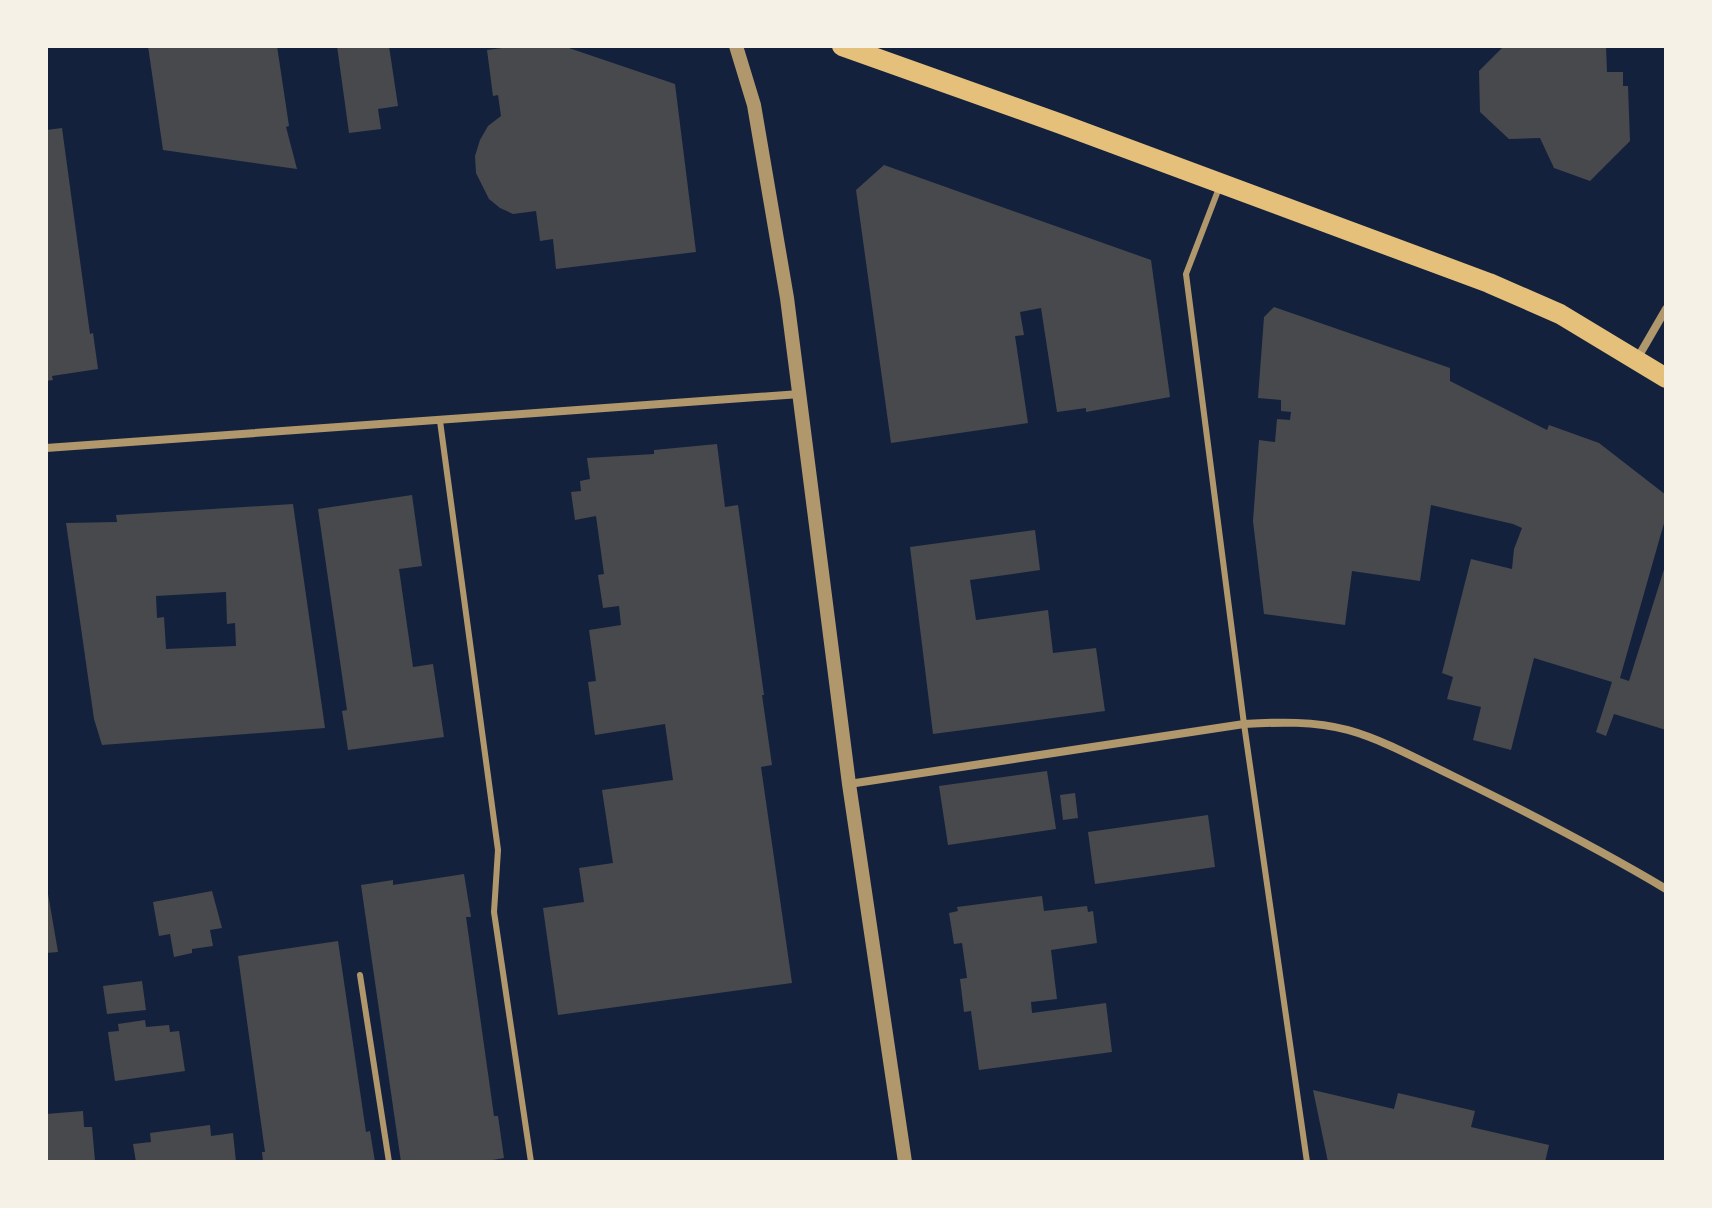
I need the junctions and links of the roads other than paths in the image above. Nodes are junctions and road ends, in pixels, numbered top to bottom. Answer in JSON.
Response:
{"nodes":[{"id":1,"x":736,"y":46,"type":"edge"},
{"id":2,"x":842,"y":46,"type":"edge"},
{"id":3,"x":1220,"y":184,"type":"junction"},
{"id":4,"x":1666,"y":309,"type":"edge"},
{"id":5,"x":1637,"y":359,"type":"junction"},
{"id":6,"x":1666,"y":378,"type":"edge"},
{"id":7,"x":800,"y":394,"type":"junction"},
{"id":8,"x":440,"y":421,"type":"junction"},
{"id":9,"x":46,"y":448,"type":"edge"},
{"id":10,"x":1244,"y":724,"type":"junction"},
{"id":11,"x":849,"y":784,"type":"junction"},
{"id":12,"x":1666,"y":889,"type":"edge"},
{"id":13,"x":360,"y":975,"type":"dead end"},
{"id":14,"x":389,"y":1162,"type":"edge"},
{"id":15,"x":531,"y":1162,"type":"edge"},
{"id":16,"x":905,"y":1162,"type":"edge"},
{"id":17,"x":1307,"y":1162,"type":"edge"}],
"edges":[{"from":1,"to":7,"type":"street"},
{"from":2,"to":3,"type":"main road"},
{"from":3,"to":5,"type":"main road"},
{"from":3,"to":10,"type":"lane"},
{"from":4,"to":5,"type":"street"},
{"from":5,"to":6,"type":"main road"},
{"from":7,"to":8,"type":"street"},
{"from":7,"to":11,"type":"street"},
{"from":8,"to":9,"type":"street"},
{"from":8,"to":15,"type":"lane"},
{"from":10,"to":11,"type":"street"},
{"from":10,"to":12,"type":"street"},
{"from":10,"to":17,"type":"lane"},
{"from":11,"to":16,"type":"street"},
{"from":13,"to":14,"type":"lane"}]}
